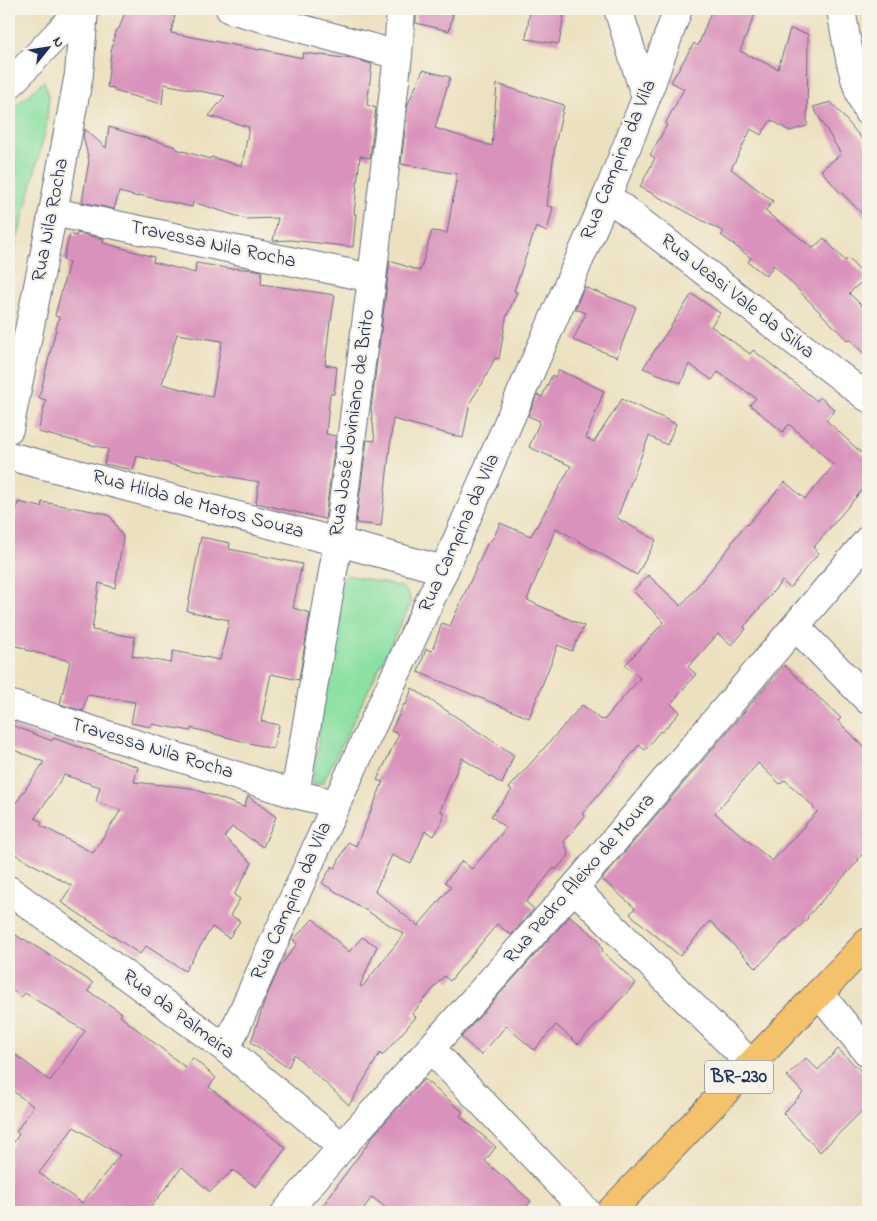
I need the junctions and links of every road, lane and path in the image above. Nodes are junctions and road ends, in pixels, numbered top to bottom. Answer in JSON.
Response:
{"nodes":[{"id":1,"x":83,"y":9,"type":"edge"},
{"id":2,"x":230,"y":9,"type":"edge"},
{"id":3,"x":401,"y":9,"type":"edge"},
{"id":4,"x":618,"y":9,"type":"edge"},
{"id":5,"x":678,"y":9,"type":"edge"},
{"id":6,"x":840,"y":9,"type":"edge"},
{"id":7,"x":398,"y":55,"type":"junction"},
{"id":8,"x":9,"y":85,"type":"edge"},
{"id":9,"x":646,"y":98,"type":"junction"},
{"id":10,"x":868,"y":112,"type":"edge"},
{"id":11,"x":606,"y":196,"type":"junction"},
{"id":12,"x":53,"y":212,"type":"junction"},
{"id":13,"x":372,"y":278,"type":"junction"},
{"id":14,"x":868,"y":398,"type":"edge"},
{"id":15,"x":9,"y":429,"type":"edge"},
{"id":16,"x":9,"y":456,"type":"edge"},
{"id":17,"x":868,"y":540,"type":"edge"},
{"id":18,"x":338,"y":542,"type":"junction"},
{"id":19,"x":444,"y":570,"type":"junction"},
{"id":20,"x":796,"y":627,"type":"junction"},
{"id":21,"x":868,"y":700,"type":"edge"},
{"id":22,"x":9,"y":704,"type":"edge"},
{"id":23,"x":296,"y":794,"type":"junction"},
{"id":24,"x":336,"y":804,"type":"junction"},
{"id":25,"x":574,"y":888,"type":"junction"},
{"id":26,"x":9,"y":890,"type":"edge"},
{"id":27,"x":868,"y":942,"type":"edge"},
{"id":28,"x":819,"y":993,"type":"junction"},
{"id":29,"x":431,"y":1049,"type":"junction"},
{"id":30,"x":226,"y":1050,"type":"junction"},
{"id":31,"x":868,"y":1053,"type":"edge"},
{"id":32,"x":751,"y":1064,"type":"junction"},
{"id":33,"x":342,"y":1147,"type":"junction"},
{"id":34,"x":286,"y":1212,"type":"edge"},
{"id":35,"x":587,"y":1212,"type":"edge"},
{"id":36,"x":610,"y":1212,"type":"edge"}],
"edges":[{"from":1,"to":8,"type":"street"},
{"from":1,"to":12,"type":"street","name":"Rua Nila Rocha"},
{"from":2,"to":7,"type":"street"},
{"from":3,"to":7,"type":"street","name":"Rua José Joviniano de Brito"},
{"from":4,"to":9,"type":"street"},
{"from":5,"to":9,"type":"street","name":"Rua Campina da Vila"},
{"from":6,"to":10,"type":"street"},
{"from":7,"to":13,"type":"street","name":"Rua José Joviniano de Brito"},
{"from":9,"to":11,"type":"street","name":"Rua Campina da Vila"},
{"from":11,"to":14,"type":"street","name":"Rua Jeasi Vale da Silva"},
{"from":11,"to":19,"type":"street","name":"Rua Campina da Vila"},
{"from":12,"to":13,"type":"street","name":"Travessa Nila Rocha"},
{"from":12,"to":15,"type":"street","name":"Rua Nila Rocha"},
{"from":13,"to":18,"type":"street","name":"Rua José Joviniano de Brito"},
{"from":16,"to":18,"type":"street","name":"Rua Hilda de Matos Souza"},
{"from":17,"to":20,"type":"street","name":"Rua Pedro Aleixo de Moura"},
{"from":18,"to":19,"type":"street","name":"Rua Hilda de Matos Souza"},
{"from":18,"to":23,"type":"street","name":"Rua José Joviniano de Brito"},
{"from":19,"to":24,"type":"street","name":"Rua Campina da Vila"},
{"from":20,"to":21,"type":"street"},
{"from":20,"to":25,"type":"street","name":"Rua Pedro Aleixo de Moura"},
{"from":22,"to":23,"type":"street","name":"Travessa Nila Rocha"},
{"from":23,"to":24,"type":"street"},
{"from":24,"to":30,"type":"street","name":"Rua Campina da Vila"},
{"from":25,"to":29,"type":"street","name":"Rua Pedro Aleixo de Moura"},
{"from":25,"to":32,"type":"street"},
{"from":26,"to":30,"type":"street","name":"Rua da Palmeira"},
{"from":27,"to":28,"type":"main road","number":"BR-230"},
{"from":28,"to":31,"type":"street"},
{"from":28,"to":32,"type":"main road","number":"BR-230"},
{"from":29,"to":33,"type":"street","name":"Rua Pedro Aleixo de Moura"},
{"from":29,"to":35,"type":"street"},
{"from":30,"to":33,"type":"street","name":"Rua da Palmeira"},
{"from":32,"to":36,"type":"main road","number":"BR-230"},
{"from":33,"to":34,"type":"street","name":"Rua Pedro Aleixo de Moura"}]}
